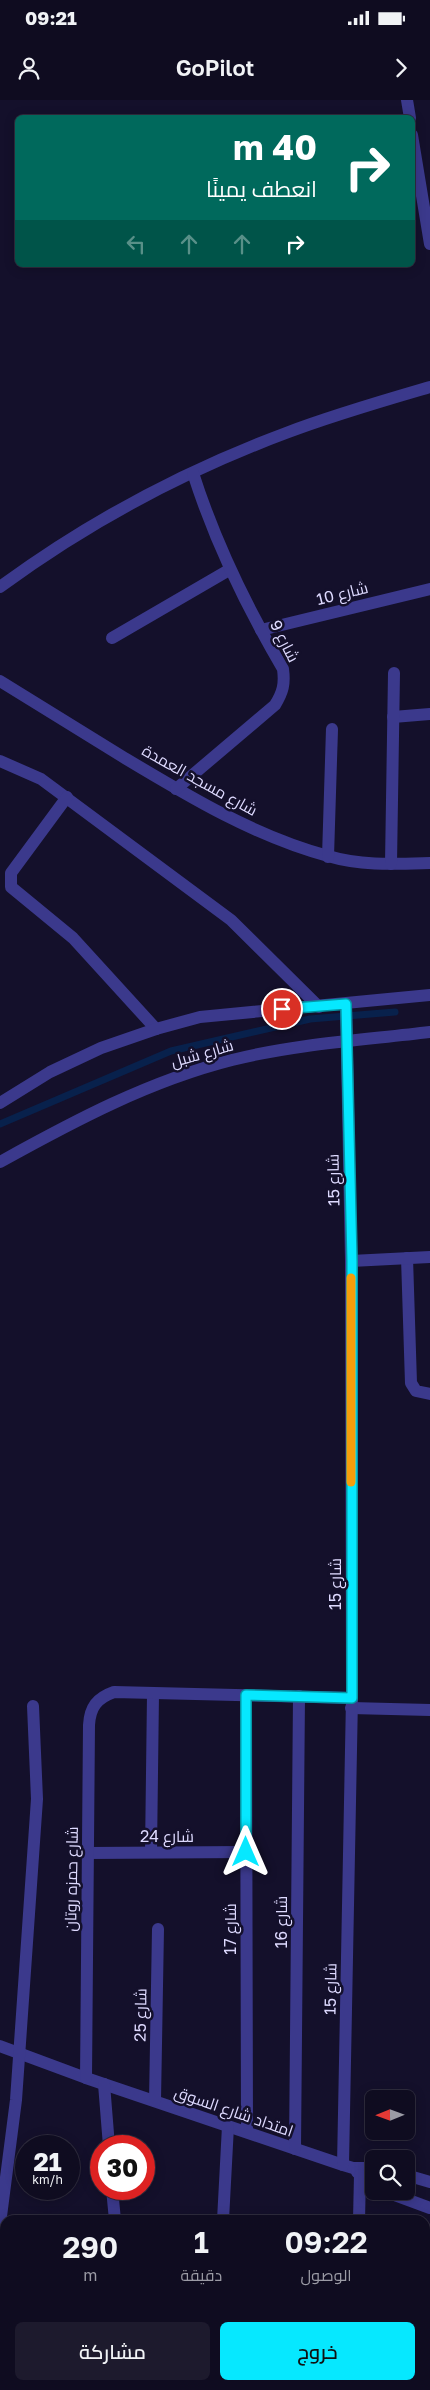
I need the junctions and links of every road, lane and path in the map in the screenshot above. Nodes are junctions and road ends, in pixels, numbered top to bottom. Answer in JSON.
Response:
{"nodes":[{"id":1,"x":407,"y":100,"type":"edge"},
{"id":2,"x":410,"y":115,"type":"edge"},
{"id":3,"x":415,"y":153,"type":"edge"},
{"id":4,"x":430,"y":244,"type":"edge"},
{"id":5,"x":430,"y":387,"type":"edge"},
{"id":6,"x":194,"y":473,"type":"junction"},
{"id":7,"x":230,"y":570,"type":"junction"},
{"id":8,"x":0,"y":587,"type":"edge"},
{"id":9,"x":430,"y":589,"type":"edge"},
{"id":10,"x":261,"y":630,"type":"junction"},
{"id":11,"x":112,"y":638,"type":"dead end"},
{"id":12,"x":394,"y":673,"type":"dead end"},
{"id":13,"x":2,"y":686,"type":"edge"},
{"id":14,"x":430,"y":714,"type":"edge"},
{"id":15,"x":393,"y":717,"type":"junction"},
{"id":16,"x":332,"y":729,"type":"dead end"},
{"id":17,"x":0,"y":761,"type":"edge"},
{"id":18,"x":176,"y":789,"type":"junction"},
{"id":19,"x":67,"y":797,"type":"junction"},
{"id":20,"x":328,"y":856,"type":"junction"},
{"id":21,"x":430,"y":863,"type":"edge"},
{"id":22,"x":391,"y":864,"type":"junction"},
{"id":23,"x":430,"y":995,"type":"edge"},
{"id":24,"x":346,"y":1004,"type":"junction"},
{"id":25,"x":319,"y":1006,"type":"junction"},
{"id":26,"x":156,"y":1029,"type":"junction"},
{"id":27,"x":430,"y":1032,"type":"edge"},
{"id":28,"x":346,"y":1043,"type":"junction"},
{"id":29,"x":0,"y":1103,"type":"edge"},
{"id":30,"x":0,"y":1162,"type":"edge"},
{"id":31,"x":430,"y":1257,"type":"edge"},
{"id":32,"x":407,"y":1258,"type":"junction"},
{"id":33,"x":352,"y":1261,"type":"junction"},
{"id":34,"x":430,"y":1394,"type":"edge"},
{"id":35,"x":153,"y":1694,"type":"junction"},
{"id":36,"x":246,"y":1695,"type":"junction"},
{"id":37,"x":299,"y":1696,"type":"junction"},
{"id":38,"x":352,"y":1703,"type":"junction"},
{"id":39,"x":33,"y":1706,"type":"dead end"},
{"id":40,"x":430,"y":1710,"type":"edge"},
{"id":41,"x":151,"y":1852,"type":"junction"},
{"id":42,"x":246,"y":1852,"type":"junction"},
{"id":43,"x":88,"y":1853,"type":"junction"},
{"id":44,"x":158,"y":1929,"type":"dead end"},
{"id":45,"x":0,"y":2046,"type":"edge"},
{"id":46,"x":19,"y":2053,"type":"junction"},
{"id":47,"x":86,"y":2078,"type":"junction"},
{"id":48,"x":104,"y":2084,"type":"junction"},
{"id":49,"x":155,"y":2101,"type":"junction"},
{"id":50,"x":228,"y":2126,"type":"junction"},
{"id":51,"x":247,"y":2132,"type":"junction"},
{"id":52,"x":108,"y":2135,"type":"edge"},
{"id":53,"x":295,"y":2149,"type":"junction"},
{"id":54,"x":365,"y":2169,"type":"edge"},
{"id":55,"x":352,"y":2170,"type":"junction"},
{"id":56,"x":415,"y":2178,"type":"edge"},
{"id":57,"x":365,"y":2179,"type":"edge"},
{"id":58,"x":430,"y":2182,"type":"edge"},
{"id":59,"x":113,"y":2200,"type":"edge"},
{"id":60,"x":408,"y":2200,"type":"edge"},
{"id":61,"x":430,"y":2208,"type":"edge"},
{"id":62,"x":1,"y":2215,"type":"edge"},
{"id":63,"x":115,"y":2215,"type":"edge"},
{"id":64,"x":224,"y":2215,"type":"edge"},
{"id":65,"x":358,"y":2215,"type":"edge"}],
"edges":[{"from":1,"to":2,"type":"street"},
{"from":3,"to":4,"type":"street"},
{"from":5,"to":6,"type":"street"},
{"from":6,"to":7,"type":"street","name":"شارع 9"},
{"from":6,"to":8,"type":"street"},
{"from":7,"to":10,"type":"street","name":"شارع 9"},
{"from":7,"to":11,"type":"street"},
{"from":9,"to":10,"type":"street","name":"شارع 10"},
{"from":10,"to":18,"type":"street","name":"شارع 9"},
{"from":12,"to":15,"type":"street"},
{"from":13,"to":18,"type":"street","name":"شارع مسجد العمدة"},
{"from":14,"to":15,"type":"street"},
{"from":15,"to":22,"type":"street"},
{"from":16,"to":20,"type":"street"},
{"from":17,"to":19,"type":"street"},
{"from":18,"to":20,"type":"street","name":"شارع مسجد العمدة"},
{"from":19,"to":25,"type":"street"},
{"from":19,"to":26,"type":"street"},
{"from":20,"to":22,"type":"street","name":"شارع مسجد العمدة"},
{"from":21,"to":22,"type":"street","name":"شارع مسجد العمدة"},
{"from":23,"to":24,"type":"street","name":"شارع شبل"},
{"from":24,"to":25,"type":"street","name":"شارع شبل"},
{"from":24,"to":28,"type":"street","name":"شارع 15"},
{"from":25,"to":26,"type":"street","name":"شارع شبل"},
{"from":26,"to":29,"type":"street","name":"شارع شبل"},
{"from":27,"to":28,"type":"street","name":"شارع شبل"},
{"from":28,"to":30,"type":"street","name":"شارع شبل"},
{"from":28,"to":33,"type":"street","name":"شارع 15"},
{"from":31,"to":32,"type":"street"},
{"from":32,"to":33,"type":"street"},
{"from":32,"to":34,"type":"street"},
{"from":33,"to":38,"type":"street","name":"شارع 15"},
{"from":35,"to":36,"type":"street"},
{"from":35,"to":41,"type":"street"},
{"from":35,"to":43,"type":"street","name":"شارع حمزه روتان"},
{"from":36,"to":37,"type":"street"},
{"from":36,"to":42,"type":"street","name":"شارع 17"},
{"from":37,"to":38,"type":"street"},
{"from":37,"to":53,"type":"street","name":"شارع 16"},
{"from":38,"to":40,"type":"street"},
{"from":38,"to":55,"type":"street","name":"شارع 15"},
{"from":39,"to":46,"type":"street"},
{"from":41,"to":42,"type":"street","name":"شارع 24"},
{"from":41,"to":43,"type":"street","name":"شارع 24"},
{"from":42,"to":51,"type":"street","name":"شارع 17"},
{"from":43,"to":47,"type":"street","name":"شارع حمزه روتان"},
{"from":44,"to":49,"type":"street","name":"شارع 25"},
{"from":45,"to":46,"type":"street","name":"امتداد شارع السوق"},
{"from":46,"to":47,"type":"street","name":"امتداد شارع السوق"},
{"from":46,"to":62,"type":"street"},
{"from":47,"to":48,"type":"street","name":"امتداد شارع السوق"},
{"from":48,"to":49,"type":"street","name":"امتداد شارع السوق"},
{"from":48,"to":52,"type":"street"},
{"from":49,"to":50,"type":"street","name":"امتداد شارع السوق"},
{"from":50,"to":51,"type":"street","name":"امتداد شارع السوق"},
{"from":50,"to":64,"type":"street"},
{"from":51,"to":53,"type":"street","name":"امتداد شارع السوق"},
{"from":53,"to":55,"type":"street","name":"امتداد شارع السوق"},
{"from":54,"to":55,"type":"street","name":"امتداد شارع السوق"},
{"from":55,"to":57,"type":"street","name":"امتداد شارع السوق"},
{"from":55,"to":65,"type":"street","name":"شارع 15"},
{"from":56,"to":58,"type":"street"},
{"from":59,"to":63,"type":"street"},
{"from":60,"to":61,"type":"street"}]}
